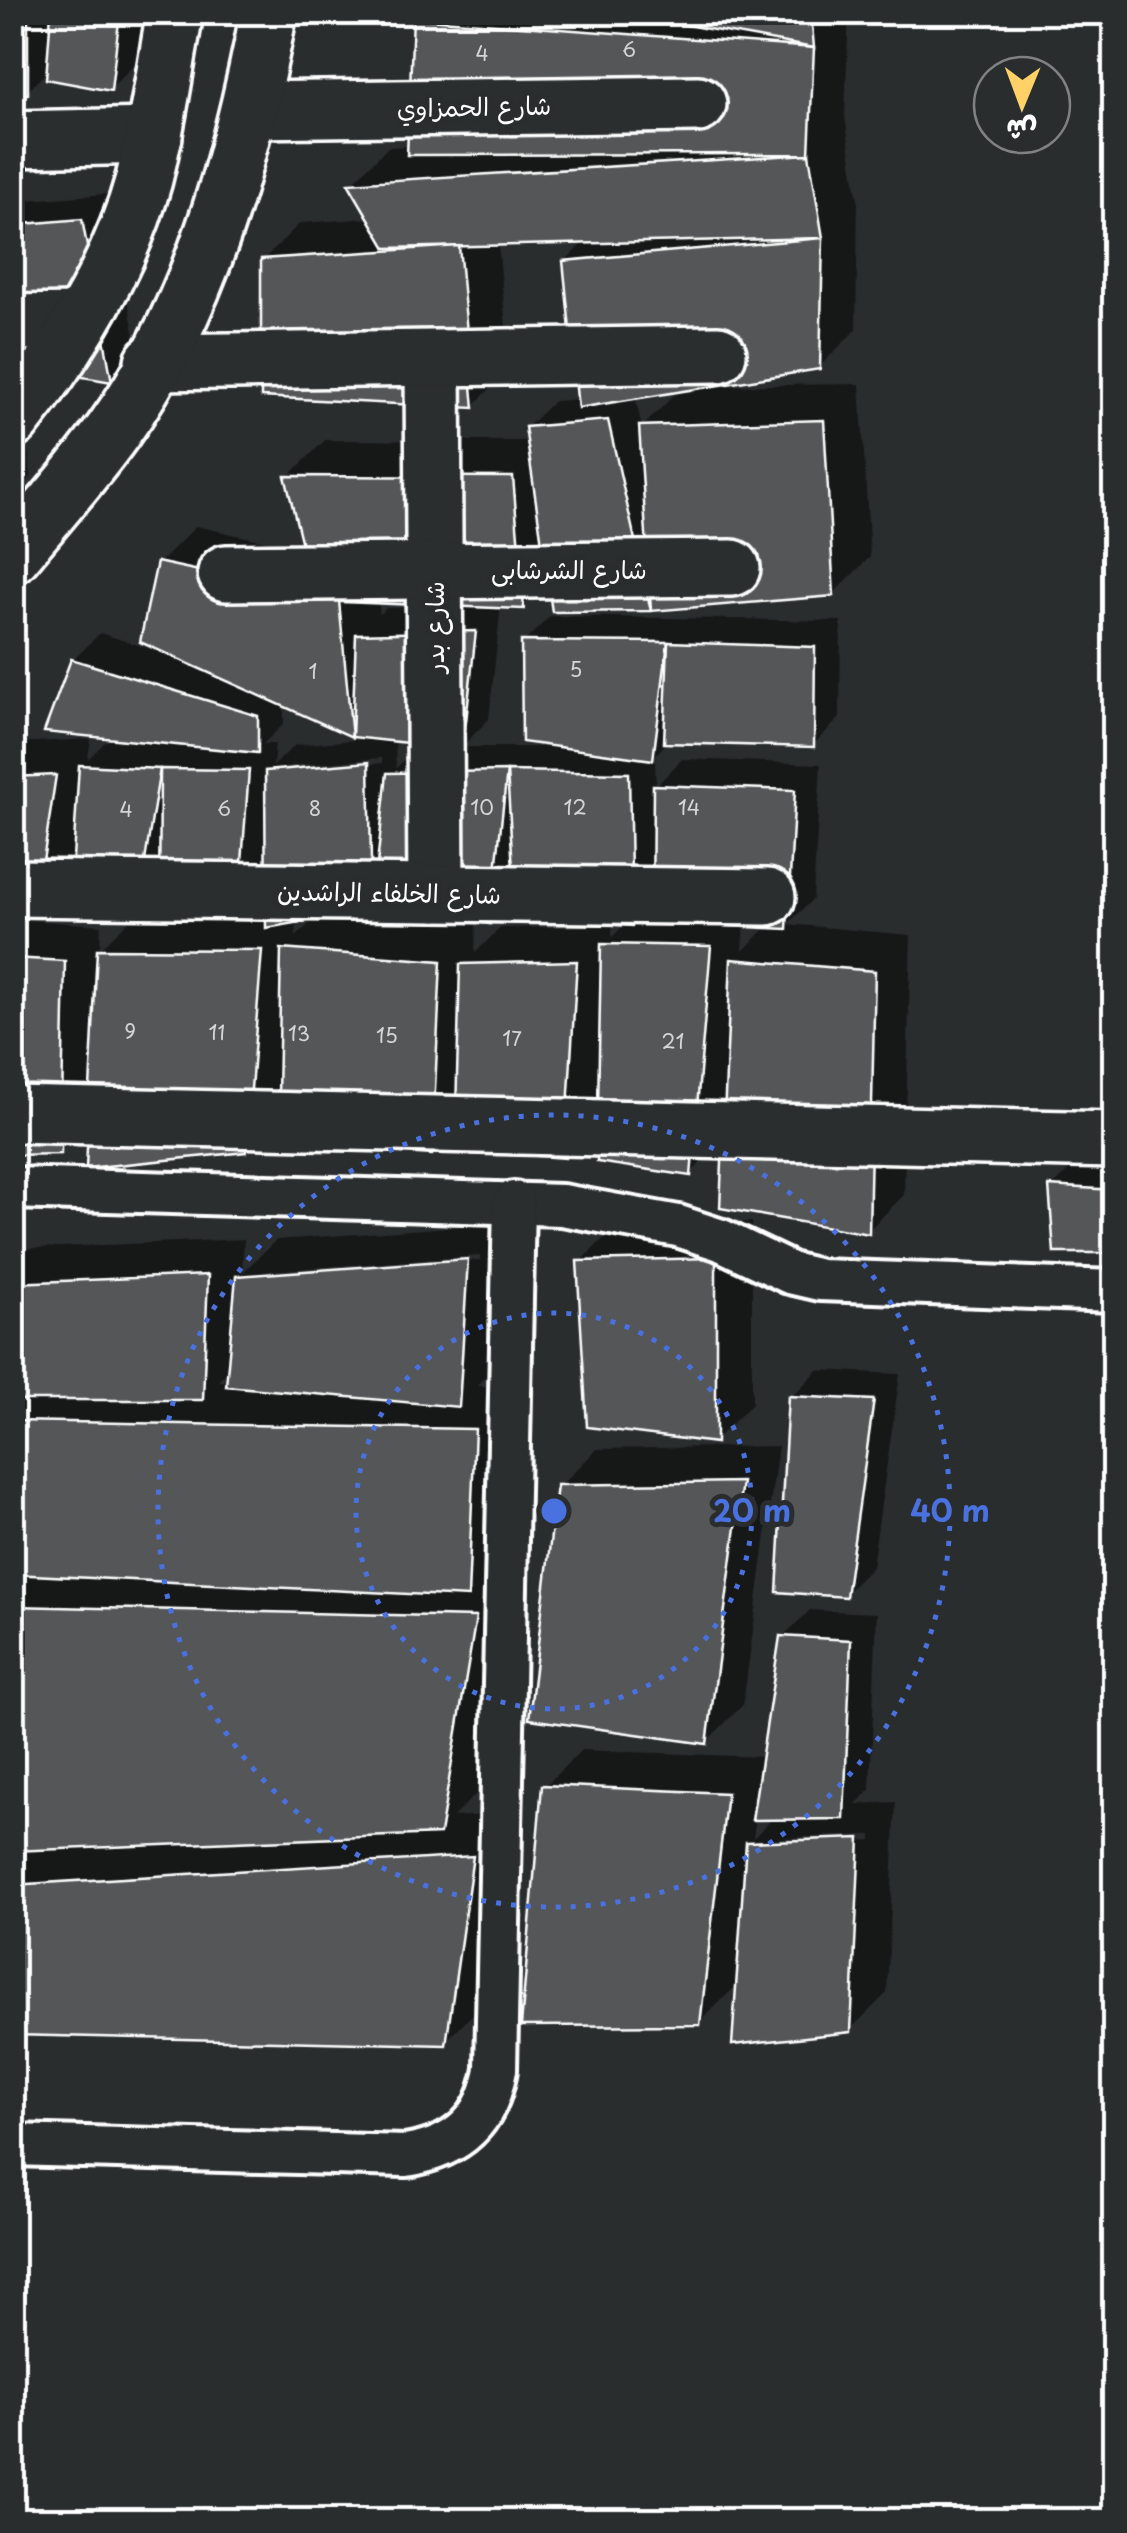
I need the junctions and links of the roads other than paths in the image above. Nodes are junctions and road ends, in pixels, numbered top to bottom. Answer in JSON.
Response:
{"nodes":[{"id":1,"x":175,"y":12,"type":"edge"},
{"id":2,"x":269,"y":12,"type":"edge"},
{"id":3,"x":698,"y":104,"type":"dead end"},
{"id":4,"x":250,"y":110,"type":"junction"},
{"id":5,"x":154,"y":136,"type":"junction"},
{"id":6,"x":12,"y":139,"type":"edge"},
{"id":7,"x":79,"y":322,"type":"junction"},
{"id":8,"x":12,"y":323,"type":"edge"},
{"id":9,"x":718,"y":354,"type":"dead end"},
{"id":10,"x":433,"y":360,"type":"junction"},
{"id":11,"x":153,"y":362,"type":"junction"},
{"id":12,"x":12,"y":420,"type":"edge"},
{"id":13,"x":12,"y":556,"type":"edge"},
{"id":14,"x":732,"y":568,"type":"dead end"},
{"id":15,"x":434,"y":571,"type":"junction"},
{"id":16,"x":226,"y":573,"type":"dead end"},
{"id":17,"x":12,"y":888,"type":"edge"},
{"id":18,"x":436,"y":893,"type":"junction"},
{"id":19,"x":766,"y":897,"type":"dead end"},
{"id":20,"x":12,"y":1114,"type":"edge"},
{"id":21,"x":1114,"y":1140,"type":"edge"},
{"id":22,"x":12,"y":1188,"type":"edge"},
{"id":23,"x":514,"y":1202,"type":"junction"},
{"id":24,"x":1114,"y":1291,"type":"edge"},
{"id":25,"x":12,"y":2145,"type":"edge"}],
"edges":[{"from":1,"to":5,"type":"street"},
{"from":2,"to":4,"type":"street"},
{"from":3,"to":4,"type":"street","name":"شارع الحمزاوي"},
{"from":4,"to":11,"type":"street"},
{"from":5,"to":6,"type":"street"},
{"from":5,"to":7,"type":"street"},
{"from":7,"to":8,"type":"street"},
{"from":7,"to":12,"type":"street"},
{"from":9,"to":10,"type":"street"},
{"from":10,"to":11,"type":"street"},
{"from":10,"to":15,"type":"street","name":"شارع بدر"},
{"from":11,"to":13,"type":"street"},
{"from":14,"to":15,"type":"street","name":"شارع الشرشابى"},
{"from":15,"to":16,"type":"street","name":"شارع الشرشابى"},
{"from":15,"to":18,"type":"street","name":"شارع بدر"},
{"from":17,"to":18,"type":"street","name":"شارع الخلفاء الراشدين"},
{"from":18,"to":19,"type":"street","name":"شارع الخلفاء الراشدين"},
{"from":20,"to":21,"type":"street"},
{"from":22,"to":23,"type":"lane"},
{"from":23,"to":24,"type":"lane"},
{"from":23,"to":25,"type":"lane"}]}
